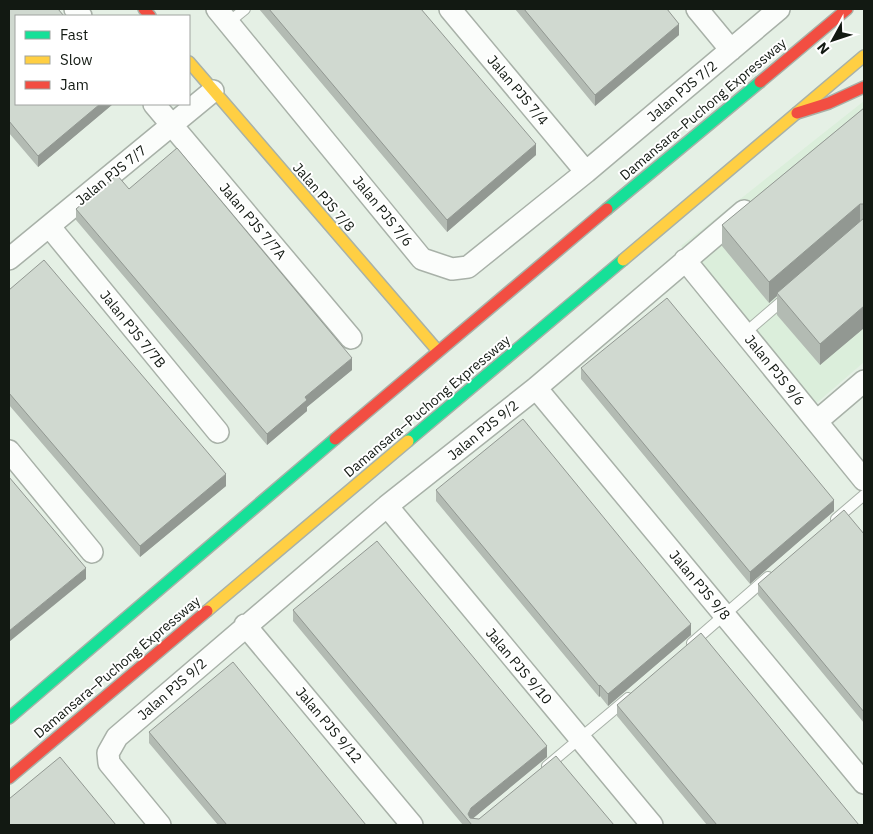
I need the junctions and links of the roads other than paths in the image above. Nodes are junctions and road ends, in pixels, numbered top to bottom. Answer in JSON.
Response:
{"nodes":[{"id":1,"x":245,"y":9,"type":"edge"},
{"id":2,"x":450,"y":9,"type":"edge"},
{"id":3,"x":696,"y":9,"type":"edge"},
{"id":4,"x":779,"y":9,"type":"edge"},
{"id":5,"x":846,"y":9,"type":"edge"},
{"id":6,"x":223,"y":16,"type":"edge"},
{"id":7,"x":731,"y":50,"type":"junction"},
{"id":8,"x":864,"y":56,"type":"edge"},
{"id":9,"x":190,"y":63,"type":"edge"},
{"id":10,"x":864,"y":87,"type":"edge"},
{"id":11,"x":213,"y":91,"type":"junction"},
{"id":12,"x":155,"y":105,"type":"edge"},
{"id":13,"x":797,"y":113,"type":"junction"},
{"id":14,"x":172,"y":125,"type":"junction"},
{"id":15,"x":586,"y":172,"type":"junction"},
{"id":16,"x":760,"y":199,"type":"edge"},
{"id":17,"x":48,"y":226,"type":"junction"},
{"id":18,"x":9,"y":259,"type":"edge"},
{"id":19,"x":685,"y":260,"type":"junction"},
{"id":20,"x":797,"y":288,"type":"edge"},
{"id":21,"x":745,"y":333,"type":"junction"},
{"id":22,"x":351,"y":338,"type":"dead end"},
{"id":23,"x":438,"y":350,"type":"junction"},
{"id":24,"x":864,"y":381,"type":"edge"},
{"id":25,"x":536,"y":388,"type":"junction"},
{"id":26,"x":817,"y":421,"type":"junction"},
{"id":27,"x":218,"y":432,"type":"dead end"},
{"id":28,"x":9,"y":451,"type":"edge"},
{"id":29,"x":864,"y":480,"type":"edge"},
{"id":30,"x":864,"y":495,"type":"edge"},
{"id":31,"x":387,"y":506,"type":"junction"},
{"id":32,"x":827,"y":527,"type":"edge"},
{"id":33,"x":92,"y":552,"type":"dead end"},
{"id":34,"x":776,"y":571,"type":"edge"},
{"id":35,"x":724,"y":615,"type":"junction"},
{"id":36,"x":245,"y":625,"type":"junction"},
{"id":37,"x":681,"y":652,"type":"edge"},
{"id":38,"x":638,"y":689,"type":"edge"},
{"id":39,"x":9,"y":718,"type":"edge"},
{"id":40,"x":580,"y":739,"type":"junction"},
{"id":41,"x":535,"y":776,"type":"edge"},
{"id":42,"x":9,"y":778,"type":"edge"},
{"id":43,"x":864,"y":783,"type":"edge"},
{"id":44,"x":160,"y":825,"type":"edge"},
{"id":45,"x":412,"y":825,"type":"edge"},
{"id":46,"x":652,"y":825,"type":"edge"}],
"edges":[{"from":1,"to":6,"type":"lane"},
{"from":2,"to":15,"type":"street","name":"Jalan PJS 7/4"},
{"from":3,"to":7,"type":"street"},
{"from":4,"to":7,"type":"street","name":"Jalan PJS 7/2"},
{"from":5,"to":23,"type":"main road","name":"Damansara–Puchong Expressway"},
{"from":6,"to":15,"type":"street","name":"Jalan PJS 7/6"},
{"from":7,"to":15,"type":"street","name":"Jalan PJS 7/2"},
{"from":8,"to":13,"type":"main road","name":"Damansara–Puchong Expressway"},
{"from":9,"to":11,"type":"main road","name":"Jalan PJS 7/8"},
{"from":10,"to":13,"type":"main road"},
{"from":11,"to":14,"type":"street","name":"Jalan PJS 7/7"},
{"from":11,"to":23,"type":"main road","name":"Jalan PJS 7/8"},
{"from":12,"to":14,"type":"street","name":"Jalan PJS 7/7A"},
{"from":13,"to":42,"type":"main road","name":"Damansara–Puchong Expressway"},
{"from":14,"to":17,"type":"street","name":"Jalan PJS 7/7"},
{"from":14,"to":22,"type":"street","name":"Jalan PJS 7/7A"},
{"from":16,"to":19,"type":"street","name":"Jalan PJS 9/2"},
{"from":17,"to":18,"type":"street","name":"Jalan PJS 7/7"},
{"from":17,"to":27,"type":"street","name":"Jalan PJS 7/7B"},
{"from":19,"to":21,"type":"street","name":"Jalan PJS 9/6"},
{"from":19,"to":25,"type":"street","name":"Jalan PJS 9/2"},
{"from":20,"to":21,"type":"lane"},
{"from":21,"to":26,"type":"street","name":"Jalan PJS 9/6"},
{"from":23,"to":39,"type":"main road","name":"Damansara–Puchong Expressway"},
{"from":24,"to":26,"type":"street"},
{"from":25,"to":31,"type":"street","name":"Jalan PJS 9/2"},
{"from":25,"to":35,"type":"street","name":"Jalan PJS 9/8"},
{"from":26,"to":29,"type":"street","name":"Jalan PJS 9/6"},
{"from":28,"to":33,"type":"street"},
{"from":30,"to":32,"type":"lane"},
{"from":31,"to":36,"type":"street","name":"Jalan PJS 9/2"},
{"from":31,"to":40,"type":"street","name":"Jalan PJS 9/10"},
{"from":34,"to":35,"type":"lane"},
{"from":35,"to":37,"type":"lane"},
{"from":35,"to":43,"type":"street","name":"Jalan PJS 9/8"},
{"from":36,"to":44,"type":"street","name":"Jalan PJS 9/2"},
{"from":36,"to":45,"type":"street","name":"Jalan PJS 9/12"},
{"from":38,"to":40,"type":"lane"},
{"from":40,"to":41,"type":"lane"},
{"from":40,"to":46,"type":"street","name":"Jalan PJS 9/10"}]}
